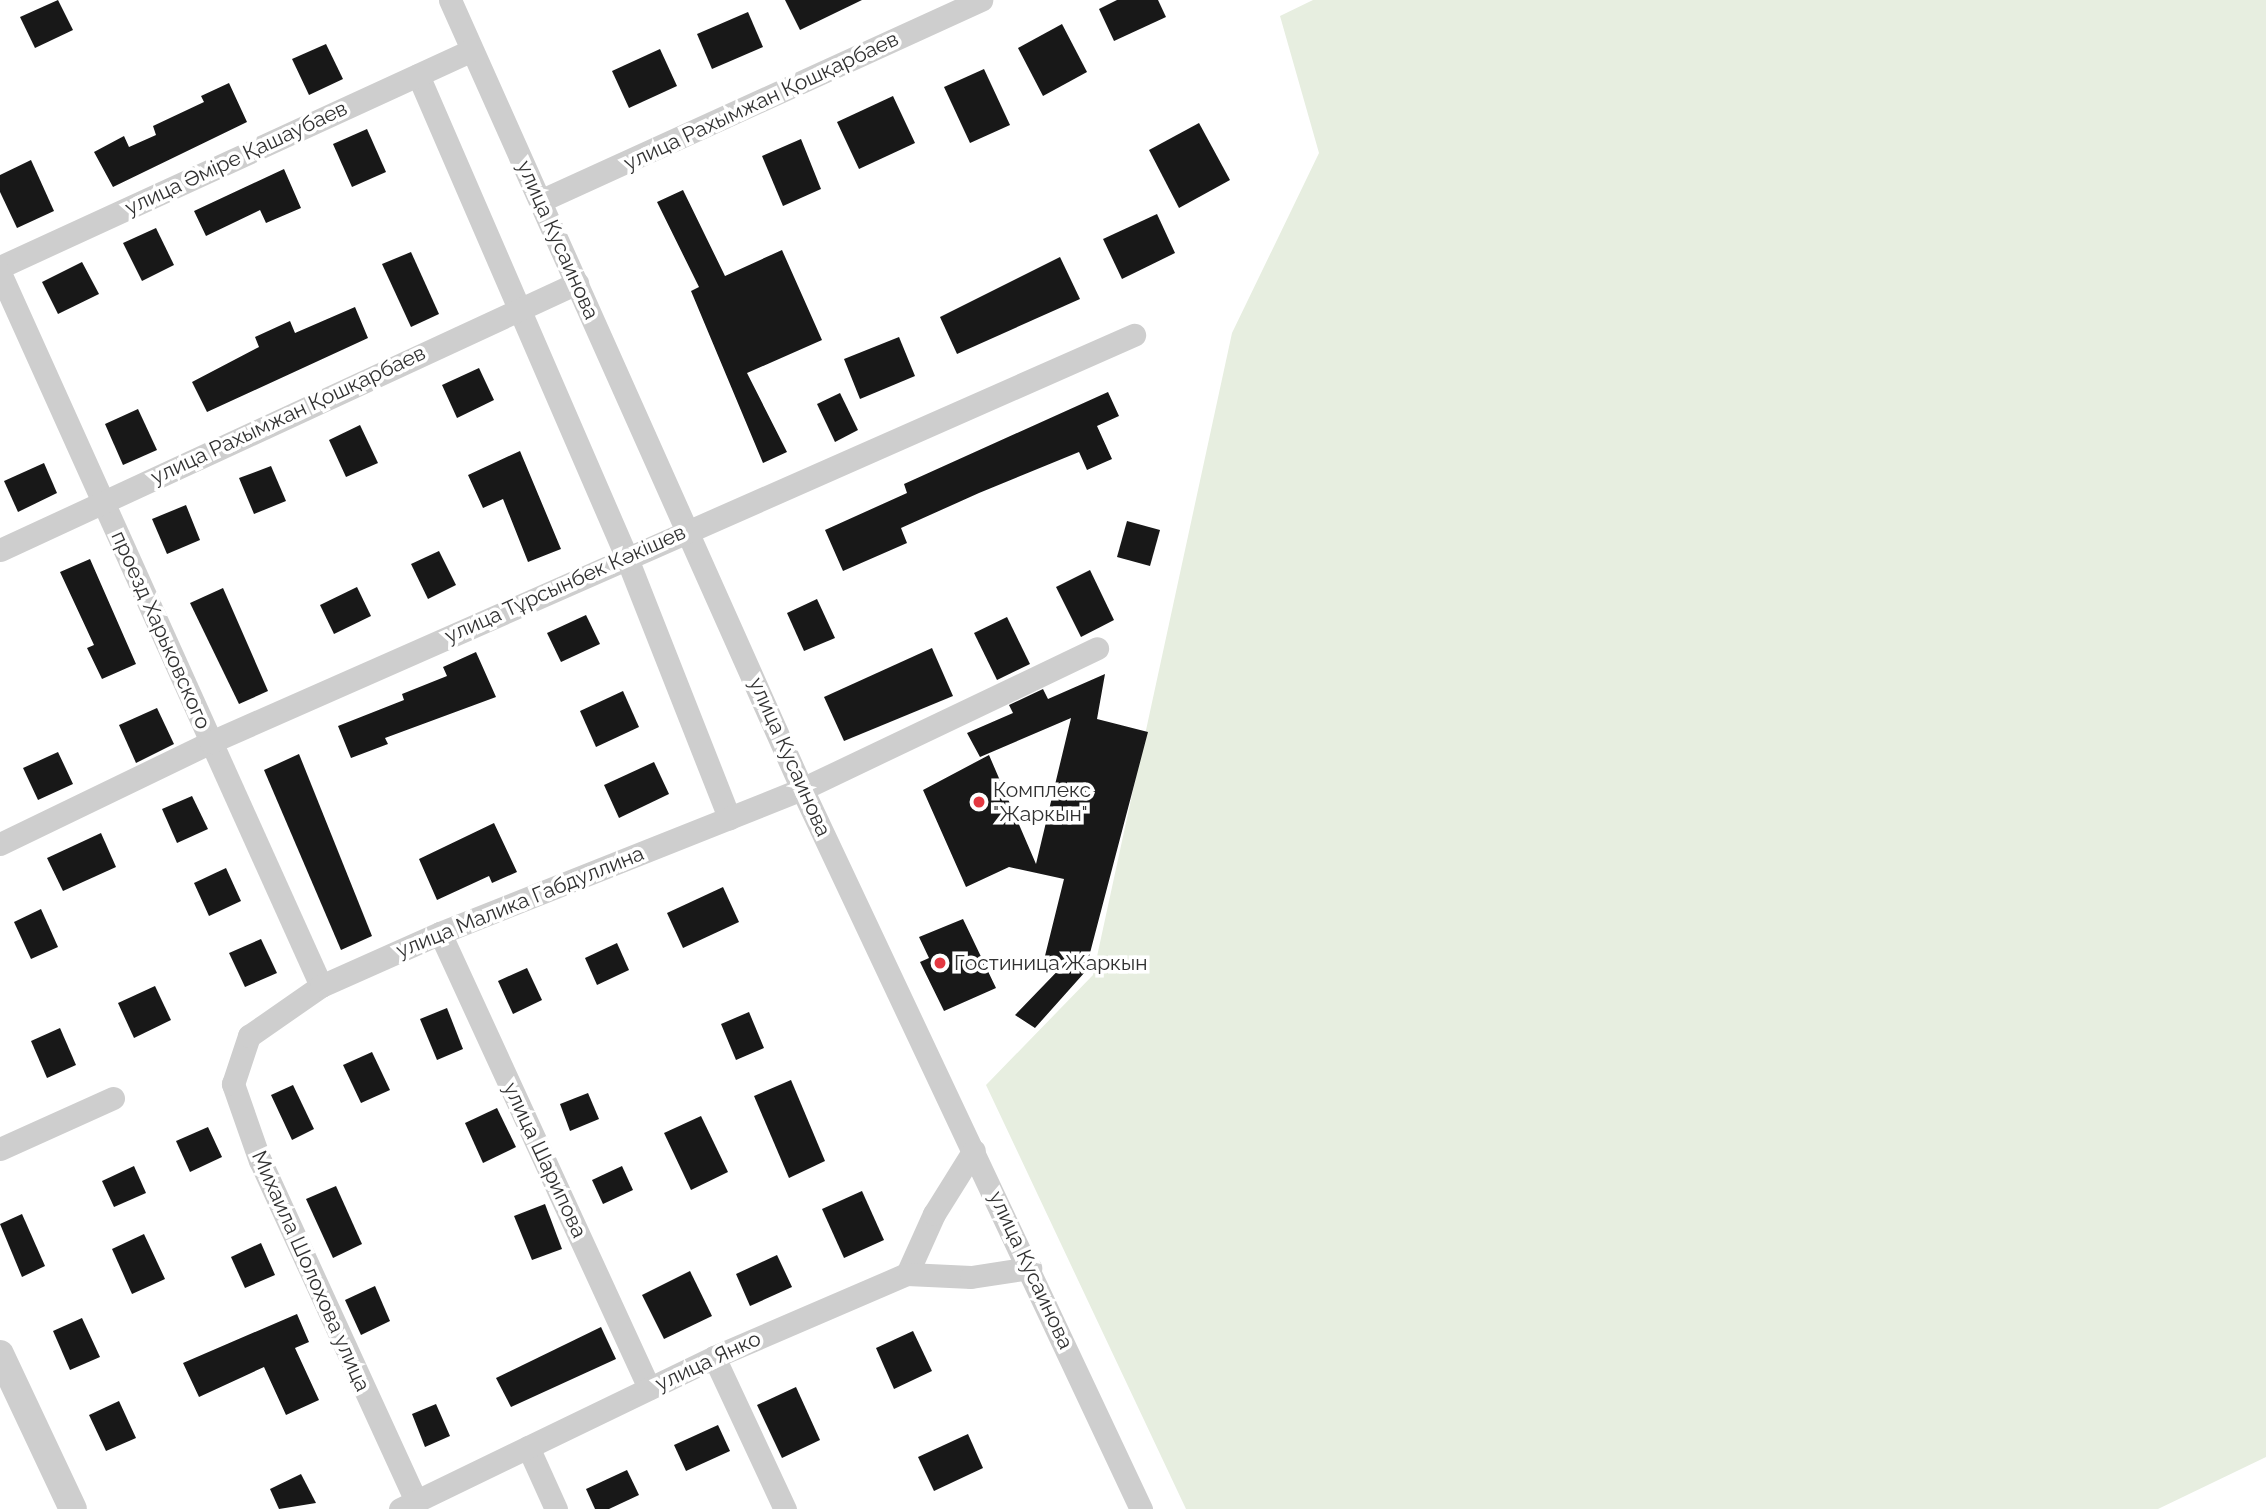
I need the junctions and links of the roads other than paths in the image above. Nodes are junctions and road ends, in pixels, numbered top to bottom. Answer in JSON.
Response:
{"nodes":[{"id":1,"x":450,"y":0,"type":"edge"},
{"id":2,"x":981,"y":0,"type":"edge"},
{"id":3,"x":472,"y":50,"type":"junction"},
{"id":4,"x":418,"y":75,"type":"junction"},
{"id":5,"x":540,"y":201,"type":"junction"},
{"id":6,"x":0,"y":267,"type":"edge"},
{"id":7,"x":0,"y":273,"type":"edge"},
{"id":8,"x":578,"y":283,"type":"junction"},
{"id":9,"x":517,"y":311,"type":"junction"},
{"id":10,"x":1134,"y":335,"type":"dead end"},
{"id":11,"x":102,"y":500,"type":"junction"},
{"id":12,"x":687,"y":529,"type":"junction"},
{"id":13,"x":0,"y":550,"type":"edge"},
{"id":14,"x":626,"y":556,"type":"junction"},
{"id":15,"x":1097,"y":648,"type":"dead end"},
{"id":16,"x":211,"y":742,"type":"junction"},
{"id":17,"x":802,"y":789,"type":"junction"},
{"id":18,"x":729,"y":818,"type":"junction"},
{"id":19,"x":0,"y":845,"type":"edge"},
{"id":20,"x":440,"y":933,"type":"junction"},
{"id":21,"x":321,"y":986,"type":"junction"},
{"id":22,"x":249,"y":1036,"type":"joint"},
{"id":23,"x":113,"y":1098,"type":"dead end"},
{"id":24,"x":0,"y":1149,"type":"edge"},
{"id":25,"x":974,"y":1150,"type":"junction"},
{"id":26,"x":1030,"y":1268,"type":"junction"},
{"id":27,"x":907,"y":1274,"type":"junction"},
{"id":28,"x":0,"y":1354,"type":"edge"},
{"id":29,"x":714,"y":1357,"type":"junction"},
{"id":30,"x":649,"y":1388,"type":"junction"},
{"id":31,"x":528,"y":1447,"type":"junction"},
{"id":32,"x":408,"y":1505,"type":"edge"},
{"id":33,"x":73,"y":1509,"type":"edge"},
{"id":34,"x":556,"y":1509,"type":"edge"},
{"id":35,"x":785,"y":1509,"type":"edge"},
{"id":36,"x":1141,"y":1509,"type":"edge"}],
"edges":[{"from":1,"to":3,"type":"street","name":"улица Кусаинова"},
{"from":2,"to":5,"type":"street","name":"улица Рахымжан Қошқарбаев"},
{"from":3,"to":4,"type":"street","name":"улица Әміре Қашаубаев"},
{"from":3,"to":5,"type":"street","name":"улица Кусаинова"},
{"from":4,"to":6,"type":"street","name":"улица Әміре Қашаубаев"},
{"from":4,"to":9,"type":"street"},
{"from":5,"to":8,"type":"street","name":"улица Кусаинова"},
{"from":7,"to":11,"type":"street","name":"проезд Харьковского"},
{"from":8,"to":9,"type":"street","name":"улица Рахымжан Қошқарбаев"},
{"from":8,"to":12,"type":"street","name":"улица Кусаинова"},
{"from":9,"to":11,"type":"street","name":"улица Рахымжан Қошқарбаев"},
{"from":9,"to":14,"type":"street"},
{"from":10,"to":12,"type":"street","name":"улица Тұрсынбек Кәкішев"},
{"from":11,"to":13,"type":"street","name":"улица Рахымжан Қошқарбаев"},
{"from":11,"to":16,"type":"street","name":"проезд Харьковского"},
{"from":12,"to":14,"type":"street","name":"улица Тұрсынбек Кәкішев"},
{"from":12,"to":17,"type":"street","name":"улица Кусаинова"},
{"from":14,"to":16,"type":"street","name":"улица Тұрсынбек Кәкішев"},
{"from":14,"to":18,"type":"street"},
{"from":15,"to":17,"type":"street","name":"улица Малика Габдуллина"},
{"from":16,"to":19,"type":"street","name":"улица Тұрсынбек Кәкішев"},
{"from":16,"to":21,"type":"street","name":"проезд Харьковского"},
{"from":17,"to":18,"type":"street","name":"улица Малика Габдуллина"},
{"from":17,"to":25,"type":"street","name":"улица Кусаинова"},
{"from":18,"to":20,"type":"street","name":"улица Малика Габдуллина"},
{"from":20,"to":21,"type":"street","name":"улица Малика Габдуллина"},
{"from":20,"to":30,"type":"street","name":"улица Шарипова"},
{"from":21,"to":22,"type":"street","name":"улица Малика Габдуллина"},
{"from":22,"to":32,"type":"street","name":"Михаила Шолохова улица"},
{"from":23,"to":24,"type":"street"},
{"from":25,"to":26,"type":"street","name":"улица Кусаинова"},
{"from":25,"to":27,"type":"street"},
{"from":26,"to":27,"type":"street","name":"улица Янко"},
{"from":26,"to":36,"type":"street","name":"улица Кусаинова"},
{"from":27,"to":29,"type":"street","name":"улица Янко"},
{"from":28,"to":33,"type":"street"},
{"from":29,"to":30,"type":"street","name":"улица Янко"},
{"from":29,"to":35,"type":"street"},
{"from":30,"to":31,"type":"street","name":"улица Янко"},
{"from":31,"to":32,"type":"street","name":"улица Янко"},
{"from":31,"to":34,"type":"street"}]}
